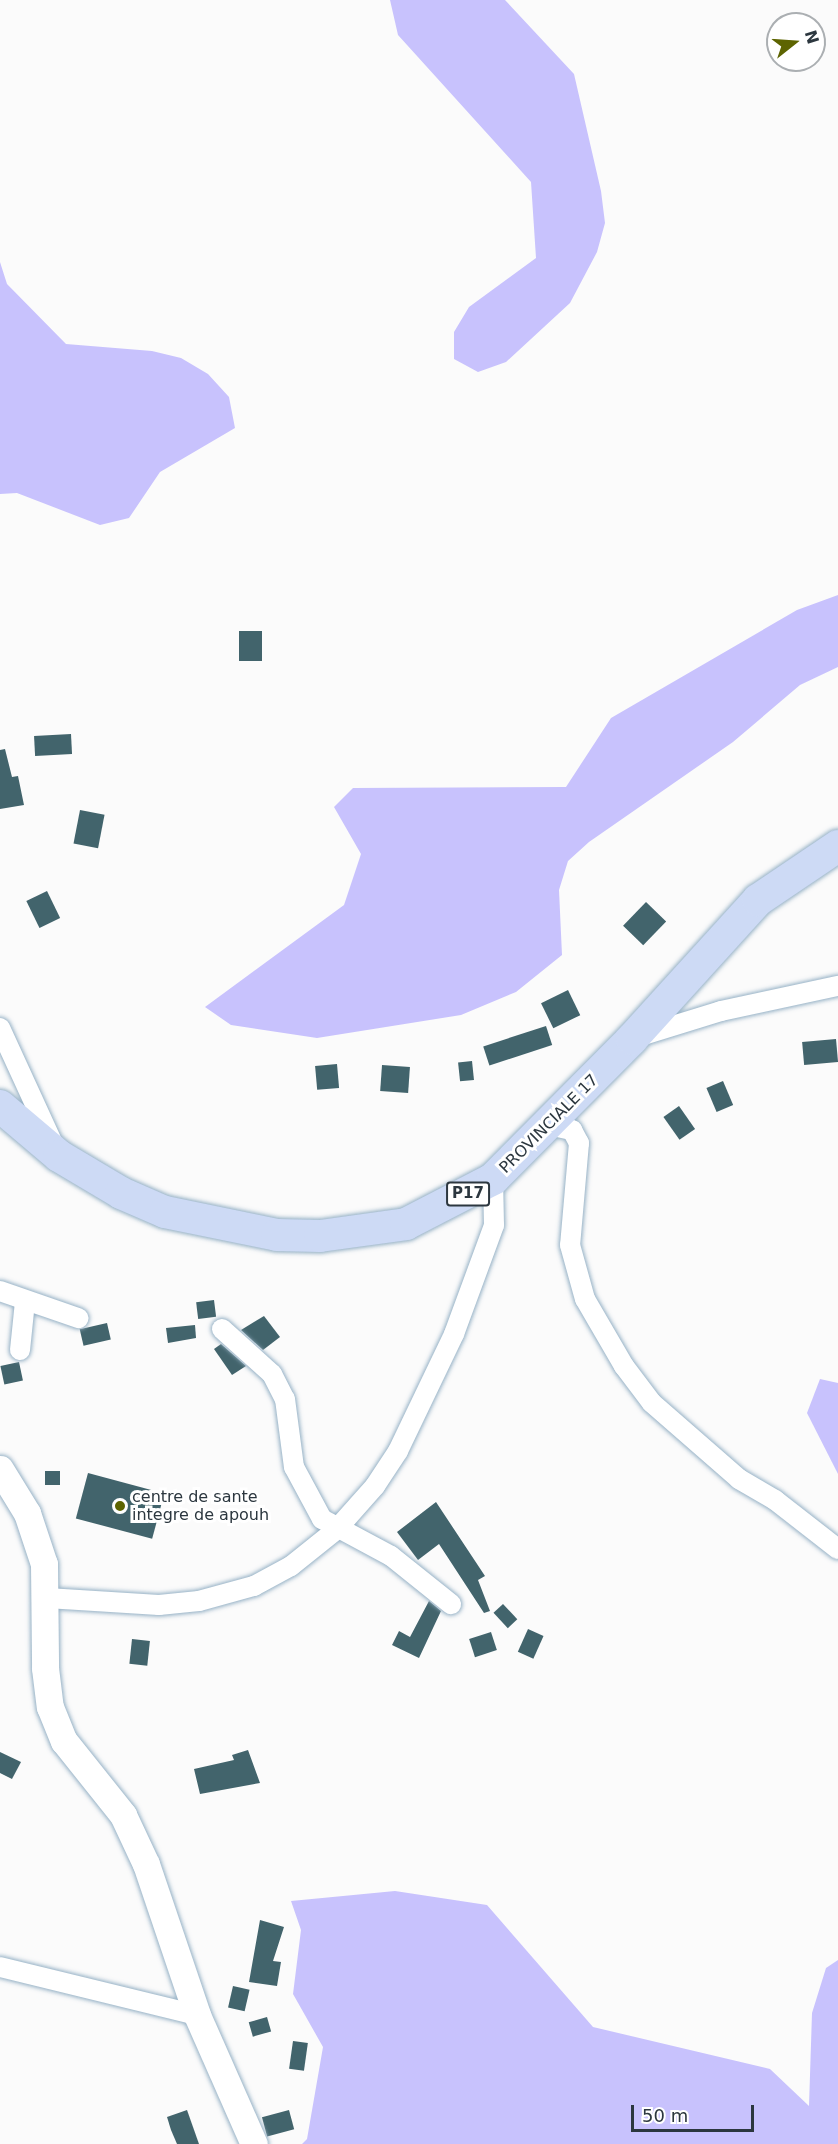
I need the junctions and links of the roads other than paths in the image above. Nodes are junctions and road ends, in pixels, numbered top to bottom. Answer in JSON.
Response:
{"nodes":[{"id":1,"x":838,"y":846,"type":"edge"},
{"id":2,"x":838,"y":986,"type":"edge"},
{"id":3,"x":0,"y":1028,"type":"edge"},
{"id":4,"x":632,"y":1039,"type":"junction"},
{"id":5,"x":0,"y":1106,"type":"edge"},
{"id":6,"x":548,"y":1125,"type":"junction"},
{"id":7,"x":59,"y":1156,"type":"junction"},
{"id":8,"x":493,"y":1179,"type":"junction"},
{"id":9,"x":0,"y":1291,"type":"edge"},
{"id":10,"x":25,"y":1302,"type":"junction"},
{"id":11,"x":78,"y":1318,"type":"dead end"},
{"id":12,"x":222,"y":1329,"type":"dead end"},
{"id":13,"x":20,"y":1350,"type":"dead end"},
{"id":14,"x":0,"y":1469,"type":"edge"},
{"id":15,"x":336,"y":1530,"type":"junction"},
{"id":16,"x":838,"y":1549,"type":"edge"},
{"id":17,"x":47,"y":1598,"type":"junction"},
{"id":18,"x":452,"y":1604,"type":"dead end"},
{"id":19,"x":0,"y":1967,"type":"edge"},
{"id":20,"x":197,"y":2015,"type":"junction"},
{"id":21,"x":254,"y":2144,"type":"edge"}],
"edges":[{"from":1,"to":4,"type":"main road","name":"PROVINCIALE 17","number":"P17"},
{"from":2,"to":4,"type":"street"},
{"from":3,"to":7,"type":"street"},
{"from":4,"to":6,"type":"main road","name":"PROVINCIALE 17","number":"P17"},
{"from":5,"to":7,"type":"main road","name":"PROVINCIALE 17","number":"P17"},
{"from":6,"to":8,"type":"main road","name":"PROVINCIALE 17","number":"P17"},
{"from":6,"to":16,"type":"street"},
{"from":7,"to":8,"type":"main road","name":"PROVINCIALE 17","number":"P17"},
{"from":8,"to":15,"type":"street"},
{"from":9,"to":10,"type":"street"},
{"from":10,"to":11,"type":"street"},
{"from":10,"to":13,"type":"street"},
{"from":12,"to":15,"type":"street"},
{"from":14,"to":17,"type":"street"},
{"from":15,"to":17,"type":"street"},
{"from":15,"to":18,"type":"street"},
{"from":17,"to":20,"type":"street"},
{"from":19,"to":20,"type":"street"},
{"from":20,"to":21,"type":"street"}]}
